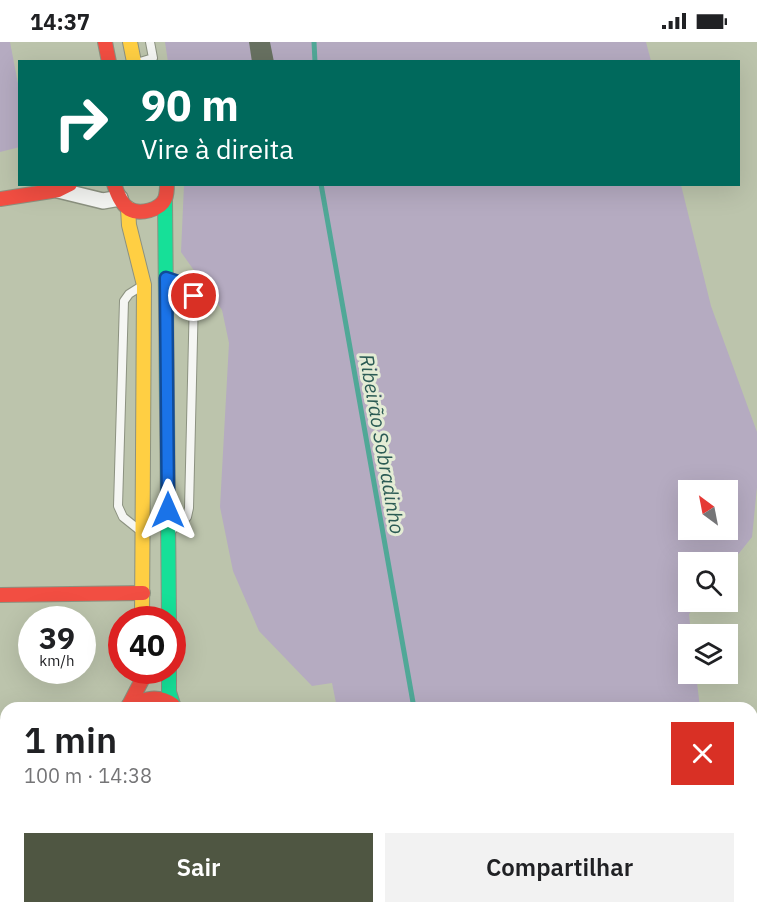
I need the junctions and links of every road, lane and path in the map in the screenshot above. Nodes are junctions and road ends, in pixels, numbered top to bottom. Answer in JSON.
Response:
{"nodes":[{"id":1,"x":105,"y":42,"type":"edge"},
{"id":2,"x":130,"y":42,"type":"edge"},
{"id":3,"x":150,"y":42,"type":"edge"},
{"id":4,"x":109,"y":60,"type":"edge"},
{"id":5,"x":134,"y":60,"type":"edge"},
{"id":6,"x":146,"y":60,"type":"edge"},
{"id":7,"x":167,"y":186,"type":"edge"},
{"id":8,"x":64,"y":187,"type":"edge"},
{"id":9,"x":120,"y":197,"type":"edge"},
{"id":10,"x":0,"y":199,"type":"edge"},
{"id":11,"x":165,"y":200,"type":"junction"},
{"id":12,"x":166,"y":278,"type":"junction"},
{"id":13,"x":144,"y":285,"type":"junction"},
{"id":14,"x":143,"y":532,"type":"junction"},
{"id":15,"x":168,"y":533,"type":"junction"},
{"id":16,"x":143,"y":593,"type":"junction"},
{"id":17,"x":0,"y":595,"type":"edge"},
{"id":18,"x":143,"y":606,"type":"edge"},
{"id":19,"x":169,"y":606,"type":"edge"},
{"id":20,"x":140,"y":684,"type":"edge"},
{"id":21,"x":169,"y":684,"type":"edge"},
{"id":22,"x":131,"y":702,"type":"edge"},
{"id":23,"x":139,"y":702,"type":"edge"},
{"id":24,"x":170,"y":702,"type":"edge"},
{"id":25,"x":173,"y":702,"type":"edge"}],
"edges":[{"from":1,"to":4,"type":"street"},
{"from":2,"to":5,"type":"street"},
{"from":3,"to":6,"type":"lane"},
{"from":7,"to":11,"type":"street"},
{"from":8,"to":9,"type":"street"},
{"from":8,"to":10,"type":"street"},
{"from":9,"to":11,"type":"street"},
{"from":9,"to":13,"type":"street"},
{"from":11,"to":12,"type":"street"},
{"from":12,"to":15,"type":"street"},
{"from":12,"to":15,"type":"lane"},
{"from":13,"to":14,"type":"street"},
{"from":13,"to":14,"type":"lane"},
{"from":14,"to":16,"type":"street"},
{"from":15,"to":19,"type":"street"},
{"from":16,"to":17,"type":"street"},
{"from":16,"to":18,"type":"street"},
{"from":20,"to":22,"type":"street"},
{"from":21,"to":25,"type":"street"},
{"from":23,"to":24,"type":"street"}]}
